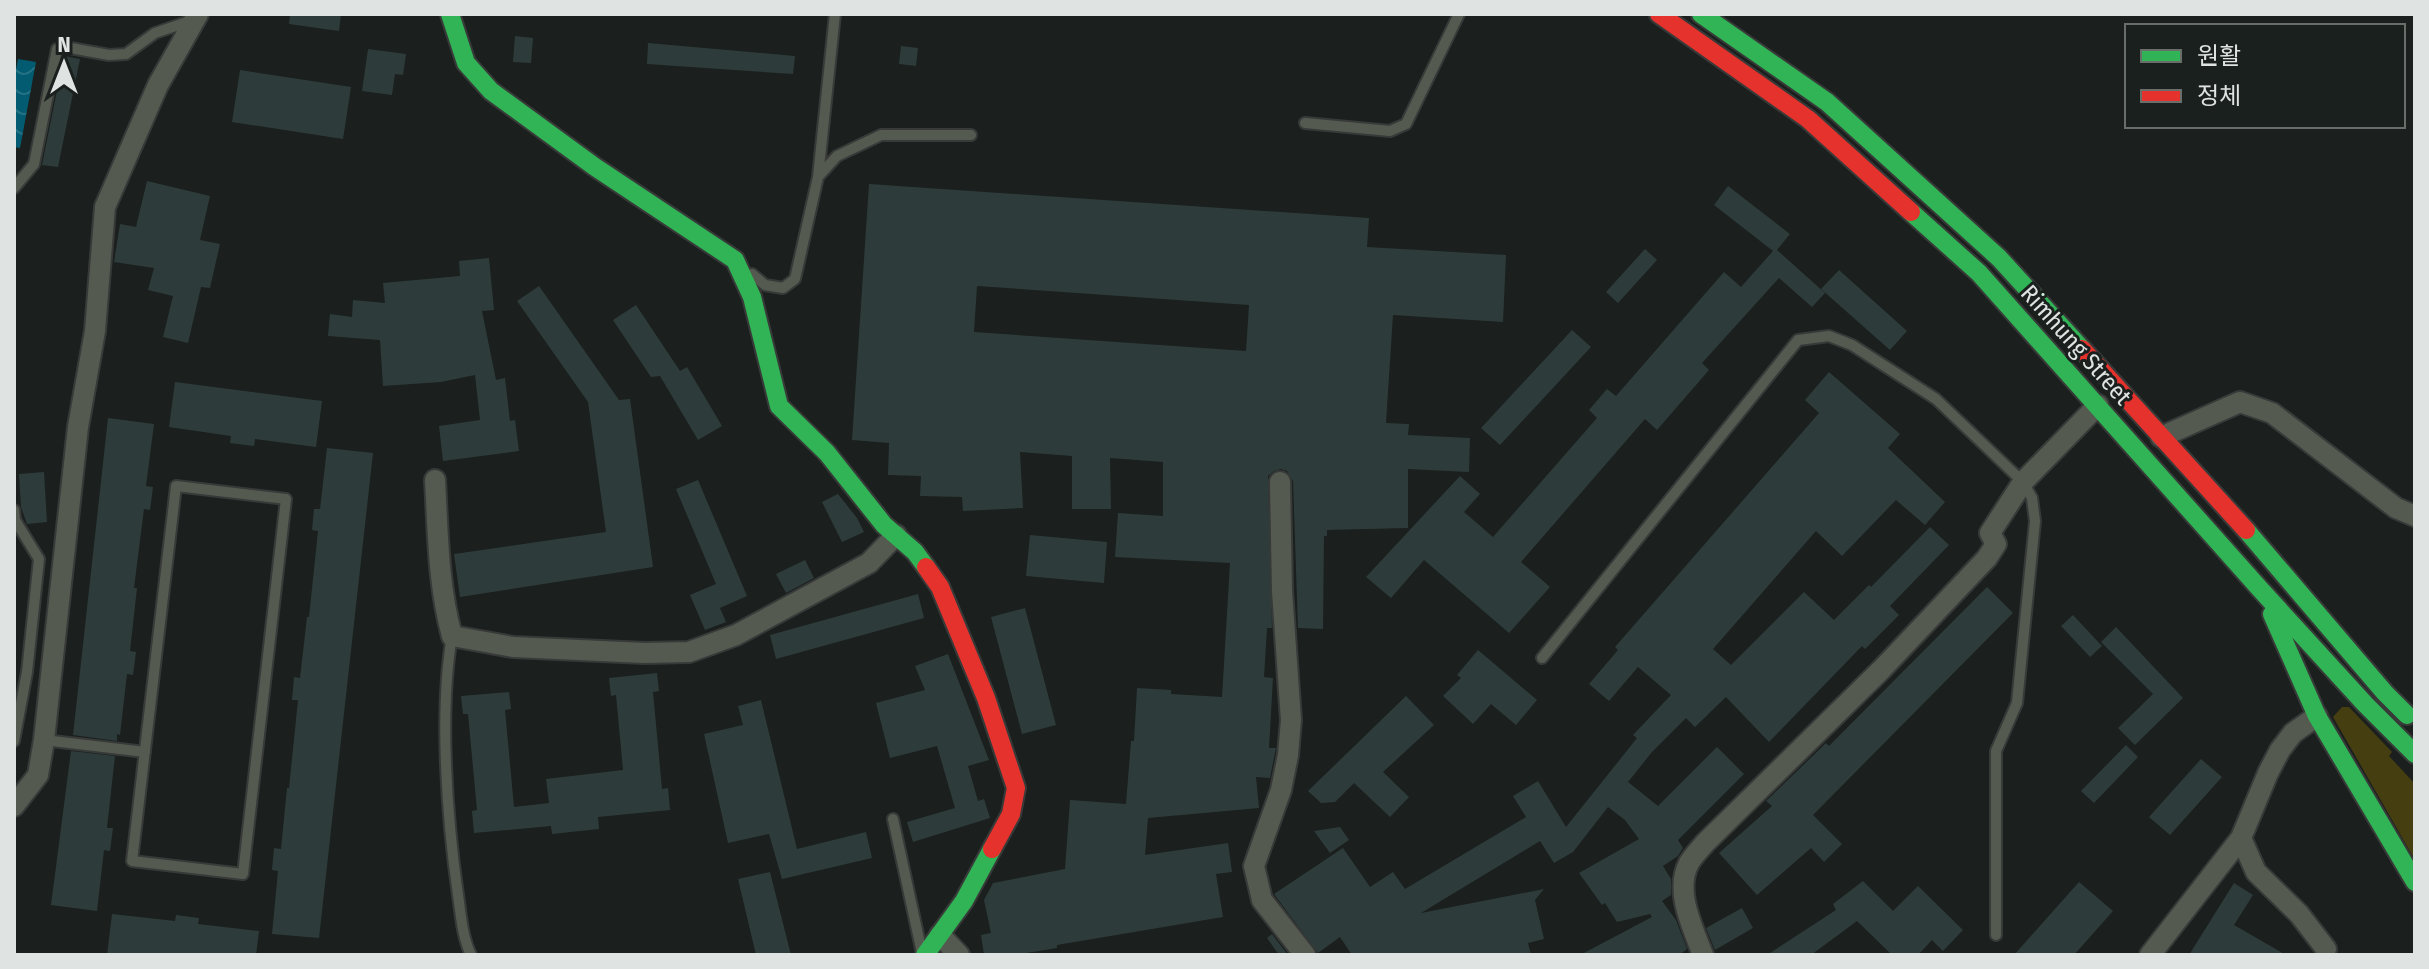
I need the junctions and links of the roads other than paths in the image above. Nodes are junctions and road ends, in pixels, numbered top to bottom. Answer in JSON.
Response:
{"nodes":[{"id":1,"x":450,"y":14,"type":"edge"},
{"id":2,"x":835,"y":14,"type":"edge"},
{"id":3,"x":1459,"y":14,"type":"edge"},
{"id":4,"x":1659,"y":14,"type":"edge"},
{"id":5,"x":1701,"y":14,"type":"edge"},
{"id":6,"x":196,"y":16,"type":"edge"},
{"id":7,"x":1305,"y":123,"type":"dead end"},
{"id":8,"x":971,"y":135,"type":"dead end"},
{"id":9,"x":818,"y":177,"type":"junction"},
{"id":10,"x":14,"y":188,"type":"edge"},
{"id":11,"x":735,"y":260,"type":"junction"},
{"id":12,"x":2098,"y":405,"type":"junction"},
{"id":13,"x":2161,"y":437,"type":"junction"},
{"id":14,"x":435,"y":480,"type":"dead end"},
{"id":15,"x":1280,"y":482,"type":"dead end"},
{"id":16,"x":2023,"y":482,"type":"junction"},
{"id":17,"x":14,"y":510,"type":"edge"},
{"id":18,"x":2415,"y":516,"type":"edge"},
{"id":19,"x":896,"y":535,"type":"junction"},
{"id":20,"x":2260,"y":589,"type":"junction"},
{"id":21,"x":452,"y":636,"type":"junction"},
{"id":22,"x":1542,"y":658,"type":"dead end"},
{"id":23,"x":2385,"y":693,"type":"junction"},
{"id":24,"x":2415,"y":702,"type":"edge"},
{"id":25,"x":2317,"y":716,"type":"junction"},
{"id":26,"x":2415,"y":723,"type":"edge"},
{"id":27,"x":44,"y":740,"type":"junction"},
{"id":28,"x":14,"y":741,"type":"edge"},
{"id":29,"x":145,"y":752,"type":"junction"},
{"id":30,"x":2415,"y":754,"type":"edge"},
{"id":31,"x":16,"y":800,"type":"edge"},
{"id":32,"x":893,"y":819,"type":"dead end"},
{"id":33,"x":2241,"y":838,"type":"junction"},
{"id":34,"x":2415,"y":882,"type":"edge"},
{"id":35,"x":940,"y":935,"type":"junction"},
{"id":36,"x":1996,"y":935,"type":"dead end"},
{"id":37,"x":2326,"y":949,"type":"dead end"},
{"id":38,"x":471,"y":955,"type":"edge"},
{"id":39,"x":924,"y":955,"type":"edge"},
{"id":40,"x":959,"y":955,"type":"edge"},
{"id":41,"x":1305,"y":955,"type":"edge"},
{"id":42,"x":1703,"y":955,"type":"edge"},
{"id":43,"x":2150,"y":955,"type":"edge"}],
"edges":[{"from":1,"to":11,"type":"main road"},
{"from":2,"to":9,"type":"lane"},
{"from":3,"to":7,"type":"lane"},
{"from":4,"to":12,"type":"main road","name":"Rimhung Street"},
{"from":5,"to":13,"type":"main road","name":"Rimhung Street"},
{"from":6,"to":10,"type":"lane"},
{"from":6,"to":27,"type":"street"},
{"from":8,"to":9,"type":"lane"},
{"from":9,"to":11,"type":"lane"},
{"from":11,"to":19,"type":"main road"},
{"from":12,"to":16,"type":"street"},
{"from":12,"to":20,"type":"main road","name":"Rimhung Street"},
{"from":13,"to":18,"type":"street"},
{"from":13,"to":23,"type":"main road","name":"Rimhung Street"},
{"from":14,"to":21,"type":"street"},
{"from":15,"to":41,"type":"street"},
{"from":16,"to":22,"type":"lane"},
{"from":16,"to":36,"type":"lane"},
{"from":16,"to":42,"type":"street"},
{"from":17,"to":28,"type":"lane"},
{"from":19,"to":21,"type":"street"},
{"from":19,"to":35,"type":"main road"},
{"from":20,"to":25,"type":"main road"},
{"from":20,"to":30,"type":"main road","name":"Rimhung Street"},
{"from":21,"to":38,"type":"lane"},
{"from":23,"to":24,"type":"main road"},
{"from":23,"to":26,"type":"main road","name":"Rimhung Street"},
{"from":25,"to":33,"type":"street"},
{"from":25,"to":34,"type":"main road"},
{"from":27,"to":29,"type":"lane"},
{"from":27,"to":31,"type":"street"},
{"from":29,"to":29,"type":"lane"},
{"from":32,"to":39,"type":"lane"},
{"from":33,"to":37,"type":"street"},
{"from":33,"to":43,"type":"street"},
{"from":35,"to":39,"type":"main road"},
{"from":35,"to":40,"type":"street"}]}
